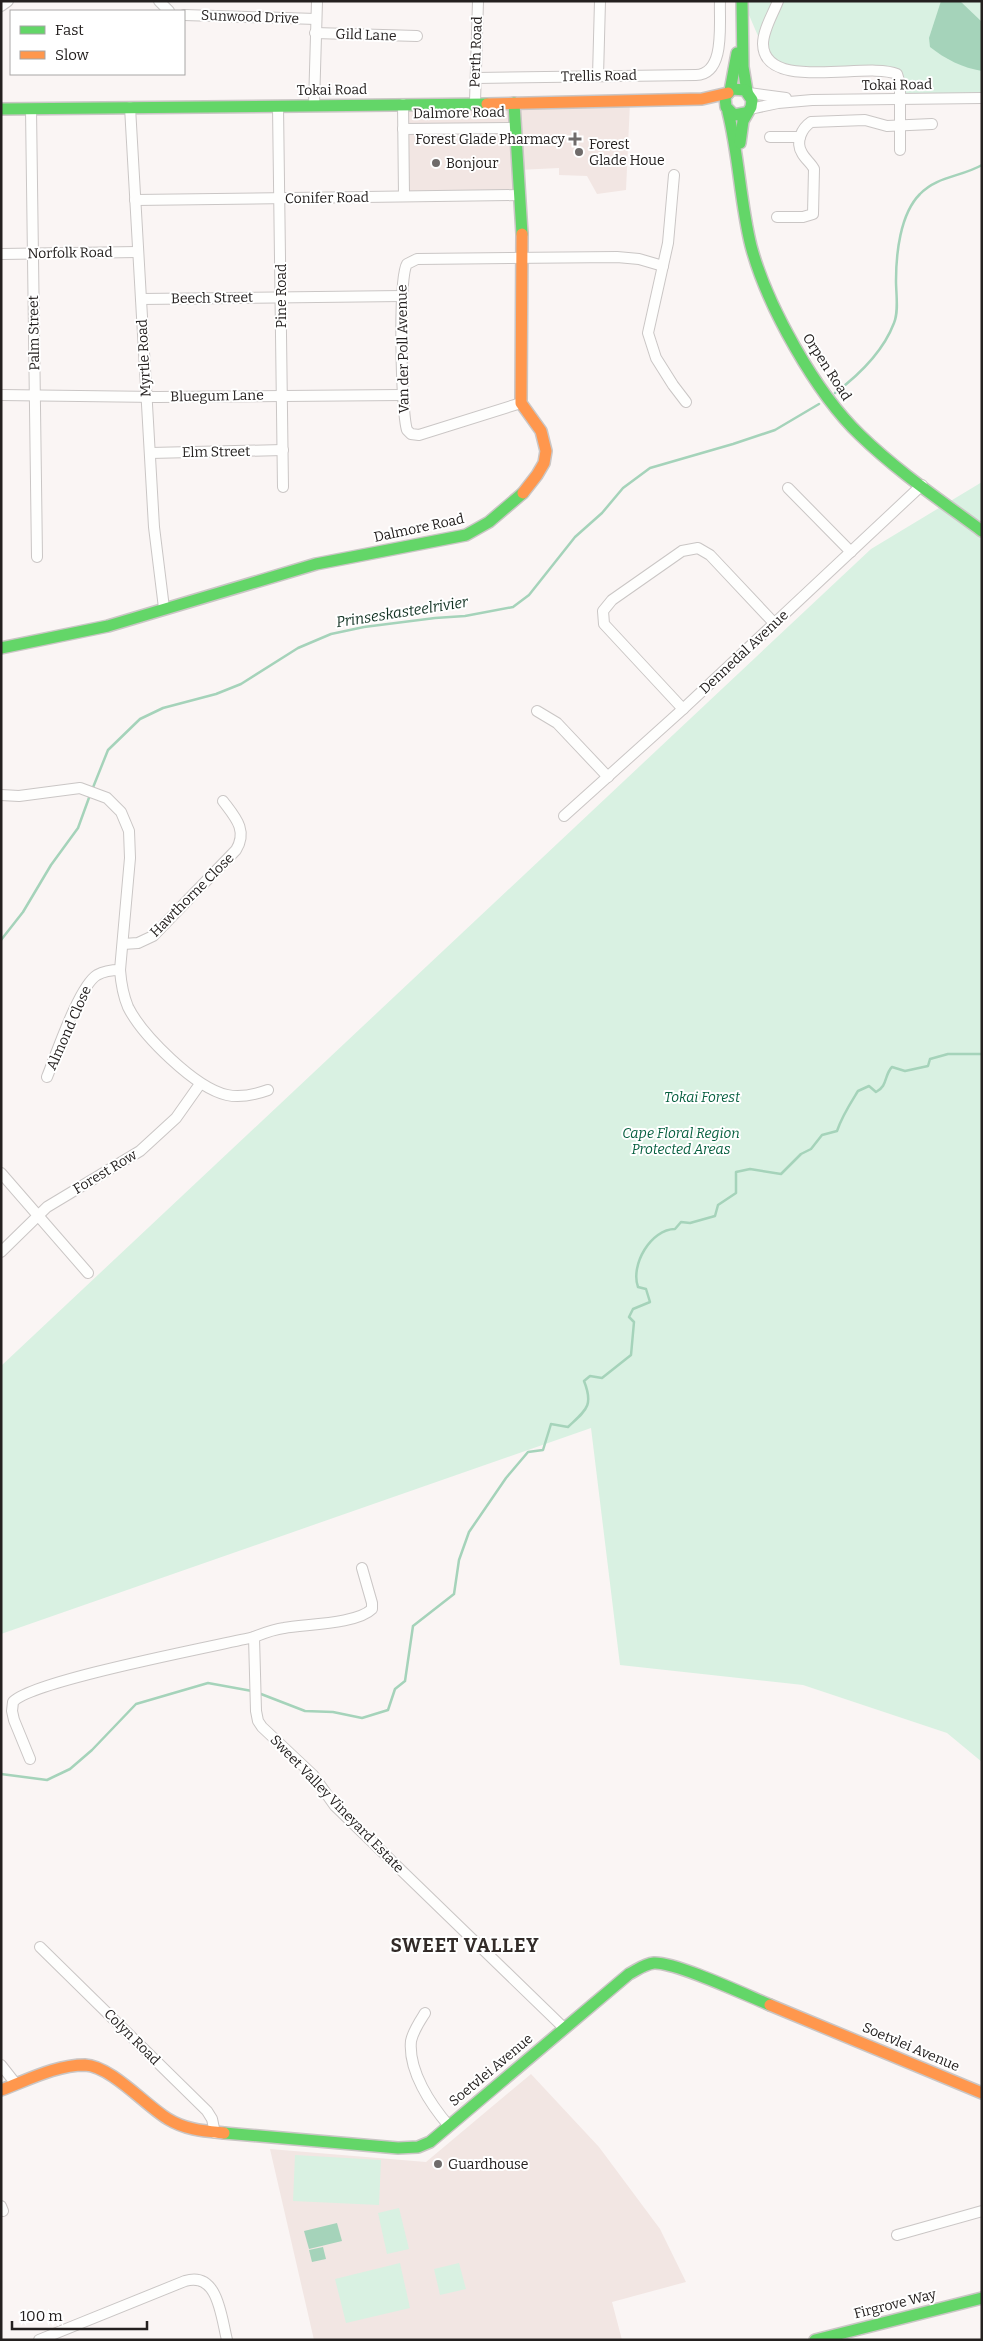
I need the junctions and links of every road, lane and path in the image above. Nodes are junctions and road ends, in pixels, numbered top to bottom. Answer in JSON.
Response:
{"nodes":[{"id":1,"x":8,"y":1,"type":"edge"},
{"id":2,"x":158,"y":1,"type":"edge"},
{"id":3,"x":316,"y":1,"type":"edge"},
{"id":4,"x":478,"y":1,"type":"edge"},
{"id":5,"x":600,"y":1,"type":"edge"},
{"id":6,"x":720,"y":1,"type":"edge"},
{"id":7,"x":742,"y":1,"type":"edge"},
{"id":8,"x":778,"y":1,"type":"edge"},
{"id":9,"x":1,"y":6,"type":"edge"},
{"id":10,"x":168,"y":10,"type":"edge"},
{"id":11,"x":185,"y":15,"type":"edge"},
{"id":12,"x":316,"y":19,"type":"junction"},
{"id":13,"x":741,"y":31,"type":"junction"},
{"id":14,"x":315,"y":33,"type":"junction"},
{"id":15,"x":417,"y":36,"type":"dead end"},
{"id":16,"x":598,"y":76,"type":"junction"},
{"id":17,"x":476,"y":78,"type":"junction"},
{"id":18,"x":729,"y":92,"type":"junction"},
{"id":19,"x":748,"y":92,"type":"junction"},
{"id":20,"x":982,"y":98,"type":"edge"},
{"id":21,"x":812,"y":100,"type":"junction"},
{"id":22,"x":900,"y":100,"type":"junction"},
{"id":23,"x":475,"y":102,"type":"junction"},
{"id":24,"x":664,"y":102,"type":"junction"},
{"id":25,"x":514,"y":103,"type":"junction"},
{"id":26,"x":402,"y":104,"type":"junction"},
{"id":27,"x":314,"y":105,"type":"junction"},
{"id":28,"x":278,"y":106,"type":"junction"},
{"id":29,"x":130,"y":107,"type":"junction"},
{"id":30,"x":1,"y":109,"type":"edge"},
{"id":31,"x":31,"y":109,"type":"junction"},
{"id":32,"x":728,"y":111,"type":"junction"},
{"id":33,"x":748,"y":111,"type":"junction"},
{"id":34,"x":900,"y":124,"type":"junction"},
{"id":35,"x":932,"y":124,"type":"dead end"},
{"id":36,"x":516,"y":128,"type":"junction"},
{"id":37,"x":403,"y":129,"type":"junction"},
{"id":38,"x":770,"y":137,"type":"dead end"},
{"id":39,"x":800,"y":137,"type":"junction"},
{"id":40,"x":900,"y":150,"type":"dead end"},
{"id":41,"x":738,"y":162,"type":"junction"},
{"id":42,"x":674,"y":175,"type":"dead end"},
{"id":43,"x":519,"y":194,"type":"junction"},
{"id":44,"x":404,"y":196,"type":"junction"},
{"id":45,"x":280,"y":199,"type":"junction"},
{"id":46,"x":135,"y":200,"type":"junction"},
{"id":47,"x":776,"y":217,"type":"dead end"},
{"id":48,"x":138,"y":252,"type":"junction"},
{"id":49,"x":33,"y":253,"type":"junction"},
{"id":50,"x":1,"y":254,"type":"edge"},
{"id":51,"x":523,"y":258,"type":"junction"},
{"id":52,"x":664,"y":266,"type":"junction"},
{"id":53,"x":402,"y":296,"type":"junction"},
{"id":54,"x":281,"y":297,"type":"junction"},
{"id":55,"x":141,"y":299,"type":"junction"},
{"id":56,"x":1,"y":395,"type":"edge"},
{"id":57,"x":35,"y":395,"type":"junction"},
{"id":58,"x":146,"y":395,"type":"junction"},
{"id":59,"x":281,"y":395,"type":"junction"},
{"id":60,"x":402,"y":395,"type":"junction"},
{"id":61,"x":686,"y":402,"type":"dead end"},
{"id":62,"x":521,"y":403,"type":"junction"},
{"id":63,"x":282,"y":450,"type":"junction"},
{"id":64,"x":150,"y":453,"type":"junction"},
{"id":65,"x":922,"y":485,"type":"junction"},
{"id":66,"x":283,"y":487,"type":"dead end"},
{"id":67,"x":788,"y":488,"type":"dead end"},
{"id":68,"x":982,"y":531,"type":"edge"},
{"id":69,"x":851,"y":552,"type":"junction"},
{"id":70,"x":37,"y":557,"type":"dead end"},
{"id":71,"x":164,"y":608,"type":"junction"},
{"id":72,"x":774,"y":623,"type":"junction"},
{"id":73,"x":1,"y":648,"type":"edge"},
{"id":74,"x":683,"y":709,"type":"junction"},
{"id":75,"x":537,"y":711,"type":"dead end"},
{"id":76,"x":608,"y":778,"type":"junction"},
{"id":77,"x":1,"y":795,"type":"edge"},
{"id":78,"x":223,"y":801,"type":"dead end"},
{"id":79,"x":564,"y":816,"type":"dead end"},
{"id":80,"x":123,"y":944,"type":"junction"},
{"id":81,"x":120,"y":970,"type":"junction"},
{"id":82,"x":47,"y":1077,"type":"dead end"},
{"id":83,"x":200,"y":1084,"type":"junction"},
{"id":84,"x":268,"y":1090,"type":"dead end"},
{"id":85,"x":1,"y":1173,"type":"edge"},
{"id":86,"x":38,"y":1215,"type":"junction"},
{"id":87,"x":1,"y":1252,"type":"edge"},
{"id":88,"x":88,"y":1273,"type":"dead end"},
{"id":89,"x":362,"y":1568,"type":"dead end"},
{"id":90,"x":254,"y":1637,"type":"junction"},
{"id":91,"x":30,"y":1759,"type":"dead end"},
{"id":92,"x":40,"y":1946,"type":"dead end"},
{"id":93,"x":425,"y":2013,"type":"dead end"},
{"id":94,"x":564,"y":2028,"type":"junction"},
{"id":95,"x":1,"y":2065,"type":"edge"},
{"id":96,"x":16,"y":2084,"type":"junction"},
{"id":97,"x":1,"y":2090,"type":"edge"},
{"id":98,"x":982,"y":2093,"type":"edge"},
{"id":99,"x":448,"y":2126,"type":"junction"},
{"id":100,"x":215,"y":2133,"type":"junction"},
{"id":101,"x":982,"y":2211,"type":"edge"},
{"id":102,"x":897,"y":2235,"type":"dead end"},
{"id":103,"x":982,"y":2298,"type":"edge"},
{"id":104,"x":39,"y":2340,"type":"edge"},
{"id":105,"x":227,"y":2340,"type":"edge"},
{"id":106,"x":815,"y":2340,"type":"edge"}],
"edges":[{"from":1,"to":9,"type":"street"},
{"from":2,"to":10,"type":"street"},
{"from":3,"to":12,"type":"street"},
{"from":4,"to":17,"type":"street","name":"Perth Road"},
{"from":5,"to":16,"type":"street"},
{"from":6,"to":16,"type":"street","name":"Trellis Road"},
{"from":7,"to":13,"type":"street"},
{"from":8,"to":22,"type":"street"},
{"from":11,"to":12,"type":"street","name":"Sunwood Drive"},
{"from":12,"to":14,"type":"street"},
{"from":13,"to":18,"type":"street"},
{"from":13,"to":19,"type":"street"},
{"from":14,"to":15,"type":"street","name":"Gild Lane"},
{"from":14,"to":27,"type":"street"},
{"from":16,"to":17,"type":"street","name":"Trellis Road"},
{"from":17,"to":23,"type":"street","name":"Perth Road"},
{"from":18,"to":19,"type":"street"},
{"from":18,"to":24,"type":"street","name":"Tokai Road"},
{"from":18,"to":32,"type":"street"},
{"from":19,"to":21,"type":"street","name":"Tokai Road"},
{"from":19,"to":33,"type":"street"},
{"from":20,"to":22,"type":"street","name":"Tokai Road"},
{"from":21,"to":22,"type":"street","name":"Tokai Road"},
{"from":21,"to":33,"type":"street","name":"Tokai Road"},
{"from":22,"to":34,"type":"street"},
{"from":23,"to":25,"type":"street","name":"Tokai Road"},
{"from":23,"to":26,"type":"street","name":"Tokai Road"},
{"from":24,"to":25,"type":"street","name":"Tokai Road"},
{"from":24,"to":32,"type":"street","name":"Tokai Road"},
{"from":25,"to":36,"type":"street","name":"Dalmore Road"},
{"from":26,"to":27,"type":"street","name":"Tokai Road"},
{"from":26,"to":37,"type":"street","name":"Dalmore Road"},
{"from":27,"to":28,"type":"street","name":"Tokai Road"},
{"from":28,"to":29,"type":"street","name":"Tokai Road"},
{"from":28,"to":45,"type":"street","name":"Pine Road"},
{"from":29,"to":31,"type":"street","name":"Tokai Road"},
{"from":29,"to":46,"type":"street","name":"Myrtle Road"},
{"from":30,"to":31,"type":"street","name":"Tokai Road"},
{"from":31,"to":49,"type":"street","name":"Palm Street"},
{"from":32,"to":33,"type":"street"},
{"from":32,"to":41,"type":"street","name":"Orpen Road"},
{"from":33,"to":41,"type":"street","name":"Orpen Road"},
{"from":34,"to":35,"type":"street"},
{"from":34,"to":39,"type":"street"},
{"from":34,"to":40,"type":"street"},
{"from":36,"to":37,"type":"street","name":"Dalmore Road"},
{"from":36,"to":43,"type":"street","name":"Dalmore Road"},
{"from":37,"to":44,"type":"street","name":"Dalmore Road"},
{"from":38,"to":39,"type":"street"},
{"from":39,"to":47,"type":"street"},
{"from":41,"to":65,"type":"street","name":"Orpen Road"},
{"from":42,"to":52,"type":"street"},
{"from":43,"to":44,"type":"street","name":"Conifer Road"},
{"from":43,"to":51,"type":"street","name":"Dalmore Road"},
{"from":44,"to":45,"type":"street","name":"Conifer Road"},
{"from":45,"to":46,"type":"street","name":"Conifer Road"},
{"from":45,"to":54,"type":"street","name":"Pine Road"},
{"from":46,"to":48,"type":"street","name":"Myrtle Road"},
{"from":48,"to":49,"type":"street","name":"Norfolk Road"},
{"from":48,"to":55,"type":"street","name":"Myrtle Road"},
{"from":49,"to":50,"type":"street","name":"Norfolk Road"},
{"from":49,"to":57,"type":"street","name":"Palm Street"},
{"from":51,"to":52,"type":"street"},
{"from":51,"to":53,"type":"street","name":"Van der Poll Avenue"},
{"from":51,"to":62,"type":"street","name":"Dalmore Road"},
{"from":52,"to":61,"type":"street"},
{"from":53,"to":54,"type":"street","name":"Beech Street"},
{"from":53,"to":60,"type":"street","name":"Van der Poll Avenue"},
{"from":54,"to":55,"type":"street","name":"Beech Street"},
{"from":54,"to":59,"type":"street","name":"Pine Road"},
{"from":55,"to":58,"type":"street","name":"Myrtle Road"},
{"from":56,"to":57,"type":"street","name":"Bluegum Lane"},
{"from":57,"to":58,"type":"street","name":"Bluegum Lane"},
{"from":57,"to":70,"type":"street","name":"Palm Street"},
{"from":58,"to":59,"type":"street","name":"Bluegum Lane"},
{"from":58,"to":64,"type":"street","name":"Myrtle Road"},
{"from":59,"to":60,"type":"street","name":"Bluegum Lane"},
{"from":59,"to":63,"type":"street","name":"Pine Road"},
{"from":60,"to":62,"type":"street","name":"Van der Poll Avenue"},
{"from":62,"to":71,"type":"street","name":"Dalmore Road"},
{"from":63,"to":64,"type":"street","name":"Elm Street"},
{"from":63,"to":66,"type":"street","name":"Pine Road"},
{"from":64,"to":71,"type":"street","name":"Myrtle Road"},
{"from":65,"to":68,"type":"street","name":"Orpen Road"},
{"from":65,"to":69,"type":"street","name":"Dennedal Avenue"},
{"from":67,"to":69,"type":"street"},
{"from":69,"to":72,"type":"street","name":"Dennedal Avenue"},
{"from":71,"to":73,"type":"street","name":"Dalmore Road"},
{"from":72,"to":74,"type":"street","name":"Dennedal Avenue"},
{"from":72,"to":74,"type":"street"},
{"from":74,"to":76,"type":"street","name":"Dennedal Avenue"},
{"from":75,"to":76,"type":"street"},
{"from":76,"to":79,"type":"street","name":"Dennedal Avenue"},
{"from":77,"to":80,"type":"street"},
{"from":78,"to":80,"type":"street","name":"Hawthorne Close"},
{"from":80,"to":81,"type":"street"},
{"from":81,"to":82,"type":"street","name":"Almond Close"},
{"from":81,"to":83,"type":"street"},
{"from":83,"to":84,"type":"street"},
{"from":83,"to":86,"type":"street","name":"Forest Row"},
{"from":85,"to":86,"type":"street"},
{"from":86,"to":87,"type":"street","name":"Forest Row"},
{"from":86,"to":88,"type":"street"},
{"from":89,"to":90,"type":"street"},
{"from":90,"to":91,"type":"street"},
{"from":90,"to":94,"type":"street","name":"Sweet Valley Vineyard Estate"},
{"from":92,"to":100,"type":"street","name":"Colyn Road"},
{"from":93,"to":99,"type":"street"},
{"from":94,"to":98,"type":"street","name":"Soetvlei Avenue"},
{"from":94,"to":99,"type":"street","name":"Soetvlei Avenue"},
{"from":95,"to":96,"type":"street"},
{"from":96,"to":97,"type":"street","name":"Soetvlei Avenue"},
{"from":96,"to":100,"type":"street","name":"Soetvlei Avenue"},
{"from":99,"to":100,"type":"street","name":"Soetvlei Avenue"},
{"from":101,"to":102,"type":"street"},
{"from":103,"to":106,"type":"street","name":"Firgrove Way"},
{"from":104,"to":105,"type":"street"}]}
